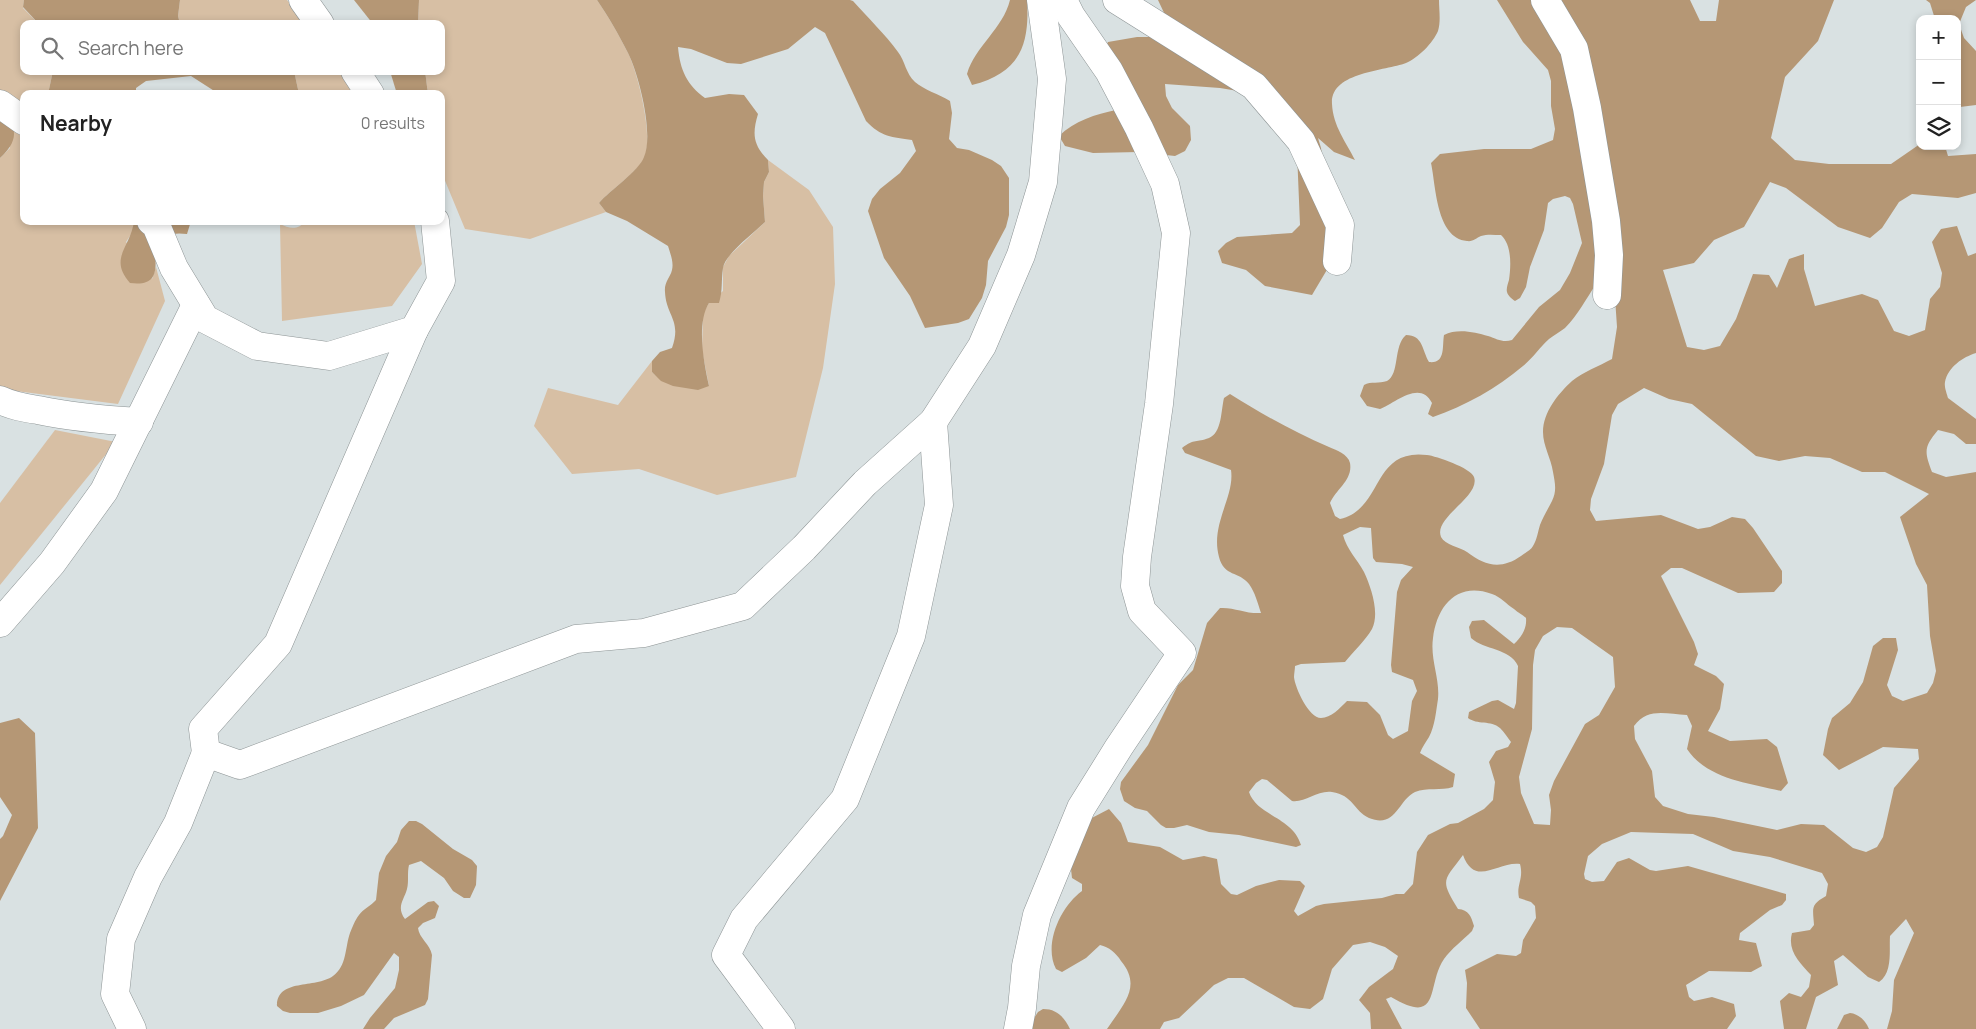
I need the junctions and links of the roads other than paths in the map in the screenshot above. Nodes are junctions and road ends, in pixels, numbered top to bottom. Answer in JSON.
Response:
{"nodes":[{"id":1,"x":303,"y":0,"type":"edge"},
{"id":2,"x":1041,"y":0,"type":"edge"},
{"id":3,"x":1063,"y":0,"type":"edge"},
{"id":4,"x":1117,"y":0,"type":"edge"},
{"id":5,"x":1546,"y":0,"type":"edge"},
{"id":6,"x":317,"y":20,"type":"edge"},
{"id":7,"x":357,"y":75,"type":"edge"},
{"id":8,"x":367,"y":90,"type":"edge"},
{"id":9,"x":0,"y":104,"type":"edge"},
{"id":10,"x":20,"y":118,"type":"edge"},
{"id":11,"x":155,"y":225,"type":"edge"},
{"id":12,"x":435,"y":225,"type":"edge"},
{"id":13,"x":1337,"y":261,"type":"dead end"},
{"id":14,"x":1607,"y":295,"type":"dead end"},
{"id":15,"x":196,"y":305,"type":"junction"},
{"id":16,"x":414,"y":330,"type":"junction"},
{"id":17,"x":0,"y":400,"type":"edge"},
{"id":18,"x":139,"y":422,"type":"junction"},
{"id":19,"x":933,"y":422,"type":"junction"},
{"id":20,"x":0,"y":623,"type":"edge"},
{"id":21,"x":206,"y":753,"type":"junction"},
{"id":22,"x":132,"y":1029,"type":"edge"},
{"id":23,"x":781,"y":1029,"type":"edge"},
{"id":24,"x":1018,"y":1029,"type":"edge"}],
"edges":[{"from":1,"to":6,"type":"street"},
{"from":2,"to":19,"type":"street"},
{"from":3,"to":24,"type":"street"},
{"from":4,"to":13,"type":"street"},
{"from":5,"to":14,"type":"street"},
{"from":7,"to":8,"type":"street"},
{"from":9,"to":10,"type":"street"},
{"from":11,"to":15,"type":"street"},
{"from":12,"to":16,"type":"street"},
{"from":15,"to":16,"type":"street"},
{"from":15,"to":18,"type":"street"},
{"from":16,"to":21,"type":"street"},
{"from":17,"to":18,"type":"street"},
{"from":18,"to":20,"type":"street"},
{"from":19,"to":21,"type":"street"},
{"from":19,"to":23,"type":"street"},
{"from":21,"to":22,"type":"street"}]}
